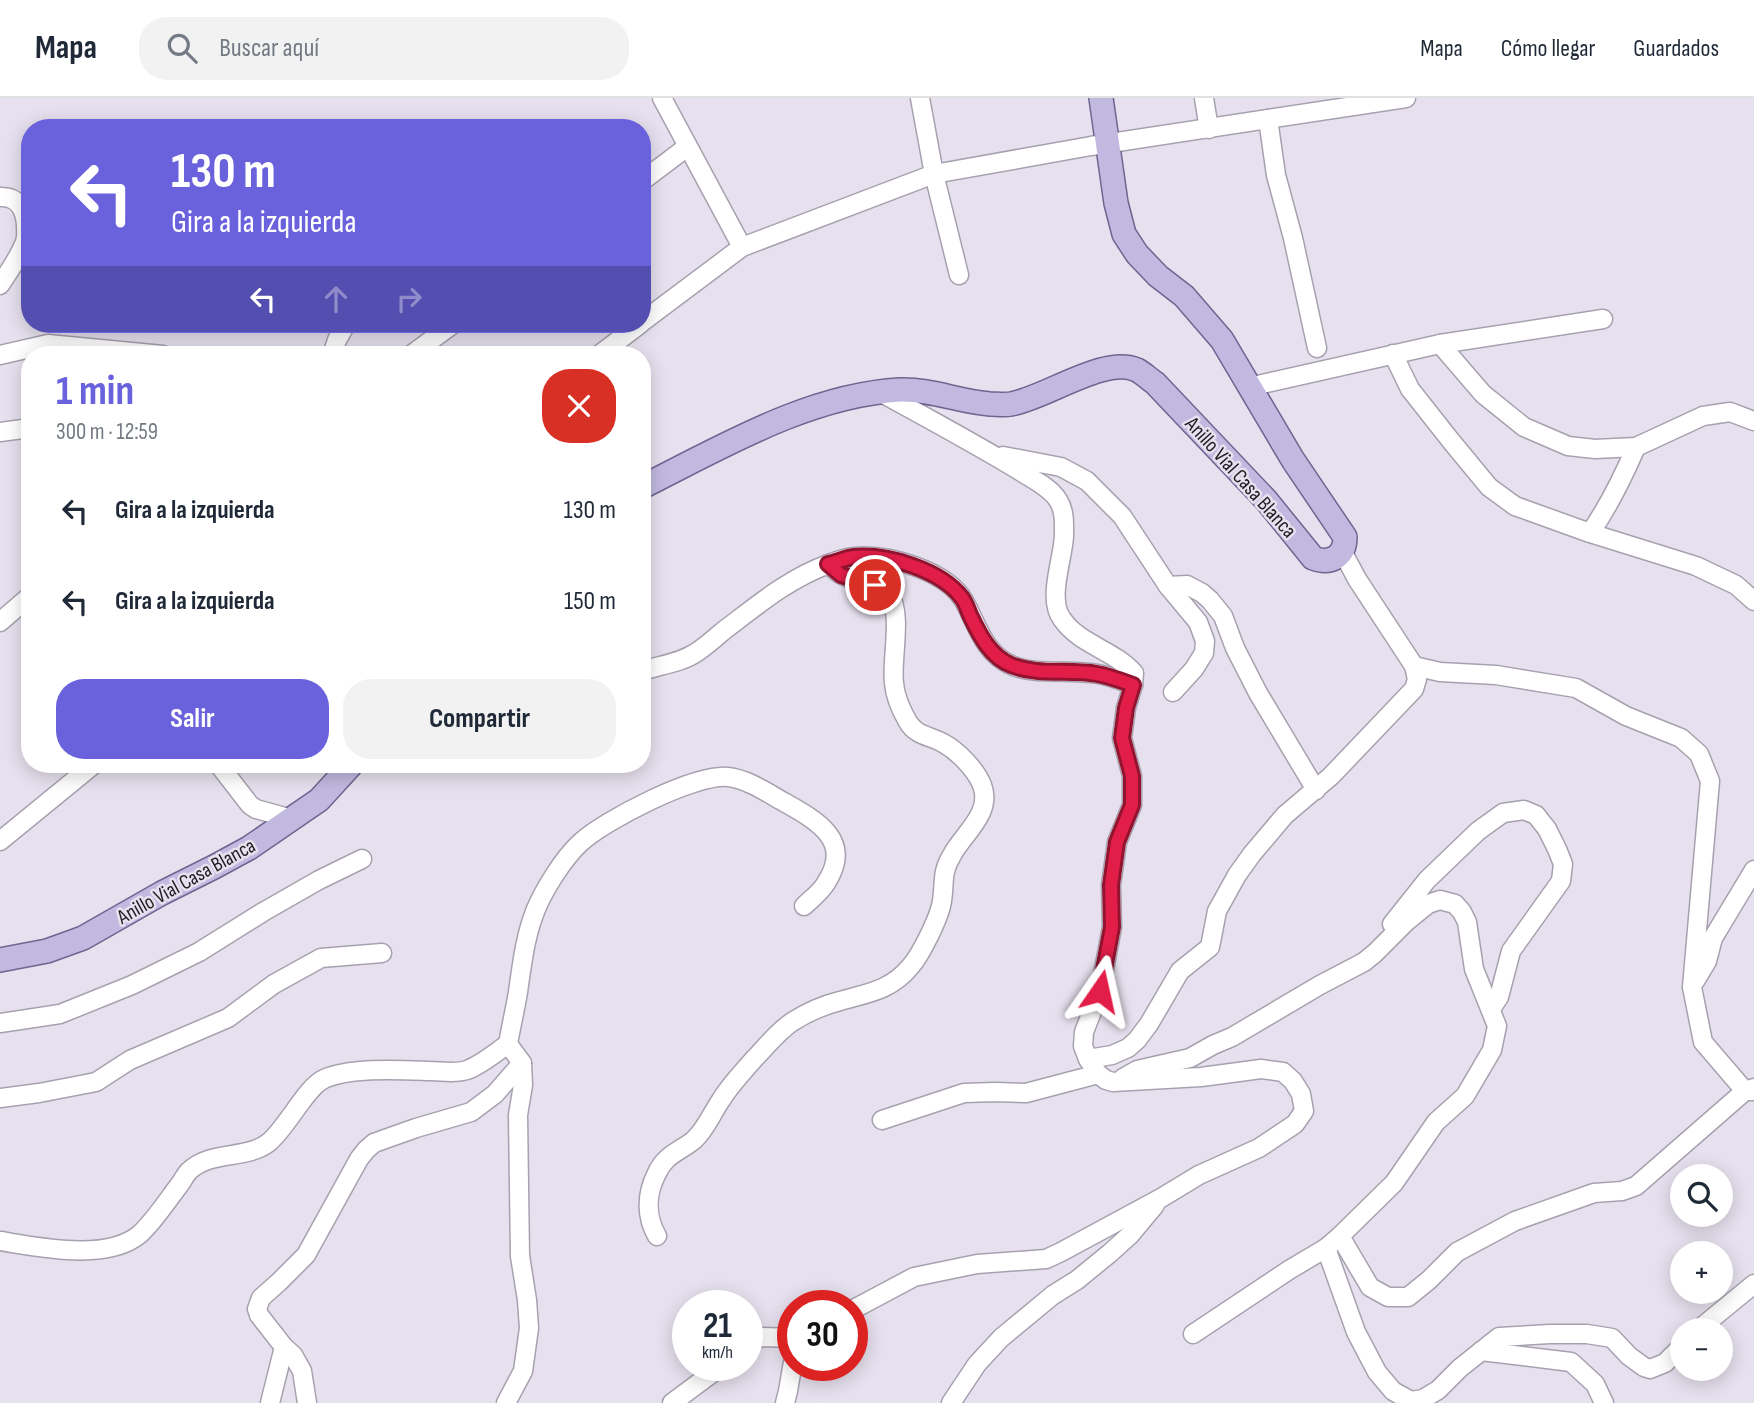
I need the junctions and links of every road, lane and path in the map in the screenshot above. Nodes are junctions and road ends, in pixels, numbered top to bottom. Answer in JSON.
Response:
{"nodes":[{"id":1,"x":662,"y":98,"type":"edge"},
{"id":2,"x":920,"y":98,"type":"edge"},
{"id":3,"x":1101,"y":98,"type":"edge"},
{"id":4,"x":1204,"y":98,"type":"edge"},
{"id":5,"x":1406,"y":98,"type":"edge"},
{"id":6,"x":1268,"y":120,"type":"junction"},
{"id":7,"x":1209,"y":129,"type":"junction"},
{"id":8,"x":1109,"y":144,"type":"junction"},
{"id":9,"x":687,"y":146,"type":"junction"},
{"id":10,"x":651,"y":174,"type":"edge"},
{"id":11,"x":934,"y":174,"type":"junction"},
{"id":12,"x":0,"y":197,"type":"edge"},
{"id":13,"x":21,"y":205,"type":"edge"},
{"id":14,"x":742,"y":247,"type":"junction"},
{"id":15,"x":21,"y":250,"type":"edge"},
{"id":16,"x":959,"y":275,"type":"dead end"},
{"id":17,"x":0,"y":285,"type":"edge"},
{"id":18,"x":651,"y":315,"type":"edge"},
{"id":19,"x":1603,"y":319,"type":"dead end"},
{"id":20,"x":441,"y":333,"type":"edge"},
{"id":21,"x":628,"y":333,"type":"edge"},
{"id":22,"x":1440,"y":344,"type":"junction"},
{"id":23,"x":39,"y":346,"type":"edge"},
{"id":24,"x":69,"y":346,"type":"edge"},
{"id":25,"x":423,"y":346,"type":"edge"},
{"id":26,"x":611,"y":346,"type":"edge"},
{"id":27,"x":1317,"y":348,"type":"dead end"},
{"id":28,"x":21,"y":350,"type":"edge"},
{"id":29,"x":1393,"y":354,"type":"junction"},
{"id":30,"x":0,"y":355,"type":"edge"},
{"id":31,"x":1249,"y":387,"type":"junction"},
{"id":32,"x":880,"y":393,"type":"junction"},
{"id":33,"x":1754,"y":421,"type":"edge"},
{"id":34,"x":21,"y":431,"type":"edge"},
{"id":35,"x":0,"y":432,"type":"edge"},
{"id":36,"x":1636,"y":447,"type":"junction"},
{"id":37,"x":992,"y":454,"type":"junction"},
{"id":38,"x":651,"y":483,"type":"edge"},
{"id":39,"x":1590,"y":533,"type":"junction"},
{"id":40,"x":1342,"y":551,"type":"junction"},
{"id":41,"x":828,"y":564,"type":"junction"},
{"id":42,"x":1168,"y":586,"type":"junction"},
{"id":43,"x":1754,"y":601,"type":"edge"},
{"id":44,"x":21,"y":604,"type":"edge"},
{"id":45,"x":0,"y":622,"type":"edge"},
{"id":46,"x":1413,"y":666,"type":"junction"},
{"id":47,"x":651,"y":669,"type":"edge"},
{"id":48,"x":1133,"y":685,"type":"junction"},
{"id":49,"x":1173,"y":692,"type":"dead end"},
{"id":50,"x":83,"y":773,"type":"edge"},
{"id":51,"x":225,"y":773,"type":"edge"},
{"id":52,"x":343,"y":773,"type":"edge"},
{"id":53,"x":1316,"y":790,"type":"junction"},
{"id":54,"x":292,"y":819,"type":"junction"},
{"id":55,"x":0,"y":841,"type":"edge"},
{"id":56,"x":362,"y":859,"type":"dead end"},
{"id":57,"x":1754,"y":870,"type":"edge"},
{"id":58,"x":804,"y":906,"type":"dead end"},
{"id":59,"x":1384,"y":943,"type":"junction"},
{"id":60,"x":382,"y":953,"type":"dead end"},
{"id":61,"x":0,"y":960,"type":"edge"},
{"id":62,"x":1692,"y":987,"type":"junction"},
{"id":63,"x":1491,"y":1009,"type":"junction"},
{"id":64,"x":0,"y":1023,"type":"edge"},
{"id":65,"x":508,"y":1044,"type":"junction"},
{"id":66,"x":1088,"y":1059,"type":"junction"},
{"id":67,"x":522,"y":1063,"type":"junction"},
{"id":68,"x":1106,"y":1078,"type":"junction"},
{"id":69,"x":1751,"y":1090,"type":"edge"},
{"id":70,"x":0,"y":1098,"type":"edge"},
{"id":71,"x":882,"y":1120,"type":"dead end"},
{"id":72,"x":1161,"y":1198,"type":"junction"},
{"id":73,"x":657,"y":1236,"type":"dead end"},
{"id":74,"x":1340,"y":1236,"type":"junction"},
{"id":75,"x":0,"y":1241,"type":"edge"},
{"id":76,"x":1326,"y":1248,"type":"junction"},
{"id":77,"x":1754,"y":1283,"type":"edge"},
{"id":78,"x":868,"y":1301,"type":"edge"},
{"id":79,"x":1712,"y":1318,"type":"edge"},
{"id":80,"x":1193,"y":1334,"type":"dead end"},
{"id":81,"x":284,"y":1347,"type":"junction"},
{"id":82,"x":1481,"y":1351,"type":"junction"},
{"id":83,"x":1670,"y":1358,"type":"edge"},
{"id":84,"x":702,"y":1381,"type":"edge"},
{"id":85,"x":790,"y":1381,"type":"edge"},
{"id":86,"x":270,"y":1403,"type":"edge"},
{"id":87,"x":307,"y":1403,"type":"edge"},
{"id":88,"x":506,"y":1403,"type":"edge"},
{"id":89,"x":672,"y":1403,"type":"edge"},
{"id":90,"x":785,"y":1403,"type":"edge"},
{"id":91,"x":951,"y":1403,"type":"edge"},
{"id":92,"x":1604,"y":1403,"type":"edge"}],
"edges":[{"from":1,"to":9,"type":"street"},
{"from":2,"to":11,"type":"street"},
{"from":3,"to":8,"type":"main road","name":"Anillo Vial Casa Blanca"},
{"from":4,"to":7,"type":"street"},
{"from":5,"to":6,"type":"street"},
{"from":6,"to":7,"type":"street"},
{"from":6,"to":27,"type":"street"},
{"from":7,"to":8,"type":"street"},
{"from":8,"to":11,"type":"street"},
{"from":8,"to":31,"type":"main road","name":"Anillo Vial Casa Blanca"},
{"from":9,"to":10,"type":"street"},
{"from":9,"to":14,"type":"street"},
{"from":11,"to":14,"type":"street"},
{"from":11,"to":16,"type":"street"},
{"from":12,"to":13,"type":"street"},
{"from":14,"to":18,"type":"street"},
{"from":15,"to":17,"type":"street"},
{"from":19,"to":22,"type":"street"},
{"from":20,"to":25,"type":"street"},
{"from":21,"to":26,"type":"street"},
{"from":22,"to":29,"type":"street"},
{"from":22,"to":36,"type":"street"},
{"from":23,"to":24,"type":"street"},
{"from":28,"to":30,"type":"street"},
{"from":29,"to":31,"type":"street"},
{"from":29,"to":39,"type":"street"},
{"from":31,"to":40,"type":"main road","name":"Anillo Vial Casa Blanca"},
{"from":32,"to":37,"type":"street"},
{"from":32,"to":38,"type":"main road","name":"Anillo Vial Casa Blanca"},
{"from":32,"to":40,"type":"main road","name":"Anillo Vial Casa Blanca"},
{"from":33,"to":36,"type":"street"},
{"from":34,"to":35,"type":"street"},
{"from":36,"to":39,"type":"street"},
{"from":37,"to":42,"type":"street"},
{"from":37,"to":48,"type":"street"},
{"from":39,"to":43,"type":"street"},
{"from":40,"to":46,"type":"street"},
{"from":41,"to":47,"type":"street"},
{"from":41,"to":48,"type":"street"},
{"from":41,"to":73,"type":"street"},
{"from":42,"to":49,"type":"street"},
{"from":42,"to":53,"type":"street"},
{"from":44,"to":45,"type":"street"},
{"from":46,"to":53,"type":"street"},
{"from":46,"to":62,"type":"street"},
{"from":48,"to":66,"type":"street"},
{"from":50,"to":55,"type":"street"},
{"from":51,"to":54,"type":"street"},
{"from":52,"to":54,"type":"main road","name":"Anillo Vial Casa Blanca"},
{"from":53,"to":66,"type":"street"},
{"from":54,"to":61,"type":"main road","name":"Anillo Vial Casa Blanca"},
{"from":56,"to":64,"type":"street"},
{"from":57,"to":62,"type":"street"},
{"from":58,"to":65,"type":"street"},
{"from":59,"to":63,"type":"street"},
{"from":59,"to":63,"type":"street"},
{"from":59,"to":68,"type":"street"},
{"from":60,"to":70,"type":"street"},
{"from":62,"to":69,"type":"street"},
{"from":63,"to":74,"type":"street"},
{"from":65,"to":67,"type":"street"},
{"from":65,"to":75,"type":"street"},
{"from":66,"to":68,"type":"street"},
{"from":67,"to":81,"type":"street"},
{"from":67,"to":88,"type":"street"},
{"from":68,"to":71,"type":"street"},
{"from":68,"to":72,"type":"street"},
{"from":69,"to":74,"type":"street"},
{"from":72,"to":78,"type":"street"},
{"from":72,"to":91,"type":"street"},
{"from":74,"to":76,"type":"street"},
{"from":76,"to":80,"type":"street"},
{"from":76,"to":82,"type":"street"},
{"from":77,"to":79,"type":"street"},
{"from":81,"to":86,"type":"street"},
{"from":81,"to":87,"type":"street"},
{"from":82,"to":83,"type":"street"},
{"from":82,"to":92,"type":"street"},
{"from":84,"to":89,"type":"street"},
{"from":85,"to":90,"type":"street"}]}
